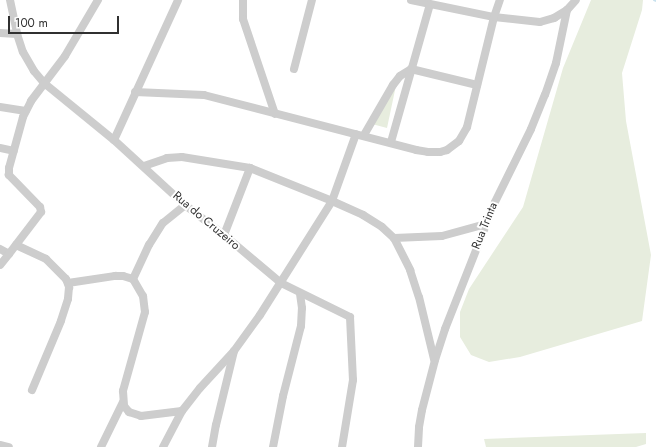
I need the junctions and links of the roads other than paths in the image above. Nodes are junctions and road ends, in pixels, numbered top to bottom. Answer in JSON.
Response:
{"nodes":[{"id":1,"x":10,"y":0,"type":"edge"},
{"id":2,"x":98,"y":0,"type":"edge"},
{"id":3,"x":178,"y":0,"type":"edge"},
{"id":4,"x":243,"y":0,"type":"edge"},
{"id":5,"x":312,"y":0,"type":"edge"},
{"id":6,"x":410,"y":0,"type":"edge"},
{"id":7,"x":500,"y":0,"type":"edge"},
{"id":8,"x":576,"y":0,"type":"edge"},
{"id":9,"x":442,"y":3,"type":"edge"},
{"id":10,"x":430,"y":4,"type":"junction"},
{"id":11,"x":567,"y":10,"type":"junction"},
{"id":12,"x":494,"y":17,"type":"junction"},
{"id":13,"x":0,"y":33,"type":"edge"},
{"id":14,"x":17,"y":34,"type":"junction"},
{"id":15,"x":294,"y":69,"type":"dead end"},
{"id":16,"x":411,"y":69,"type":"junction"},
{"id":17,"x":44,"y":83,"type":"junction"},
{"id":18,"x":477,"y":85,"type":"junction"},
{"id":19,"x":135,"y":92,"type":"junction"},
{"id":20,"x":0,"y":107,"type":"edge"},
{"id":21,"x":26,"y":111,"type":"junction"},
{"id":22,"x":275,"y":114,"type":"junction"},
{"id":23,"x":360,"y":134,"type":"junction"},
{"id":24,"x":114,"y":140,"type":"junction"},
{"id":25,"x":391,"y":142,"type":"junction"},
{"id":26,"x":0,"y":148,"type":"edge"},
{"id":27,"x":14,"y":151,"type":"junction"},
{"id":28,"x":144,"y":166,"type":"junction"},
{"id":29,"x":250,"y":168,"type":"junction"},
{"id":30,"x":332,"y":201,"type":"junction"},
{"id":31,"x":185,"y":205,"type":"junction"},
{"id":32,"x":486,"y":224,"type":"junction"},
{"id":33,"x":224,"y":235,"type":"junction"},
{"id":34,"x":394,"y":238,"type":"junction"},
{"id":35,"x":16,"y":244,"type":"junction"},
{"id":36,"x":0,"y":249,"type":"edge"},
{"id":37,"x":9,"y":254,"type":"junction"},
{"id":38,"x":0,"y":265,"type":"edge"},
{"id":39,"x":133,"y":279,"type":"junction"},
{"id":40,"x":68,"y":283,"type":"junction"},
{"id":41,"x":281,"y":284,"type":"junction"},
{"id":42,"x":300,"y":294,"type":"junction"},
{"id":43,"x":234,"y":351,"type":"junction"},
{"id":44,"x":435,"y":360,"type":"junction"},
{"id":45,"x":32,"y":390,"type":"dead end"},
{"id":46,"x":123,"y":402,"type":"junction"},
{"id":47,"x":182,"y":411,"type":"junction"},
{"id":48,"x":0,"y":445,"type":"edge"},
{"id":49,"x":9,"y":447,"type":"edge"},
{"id":50,"x":101,"y":447,"type":"edge"},
{"id":51,"x":163,"y":447,"type":"edge"},
{"id":52,"x":212,"y":447,"type":"edge"},
{"id":53,"x":273,"y":447,"type":"edge"},
{"id":54,"x":342,"y":447,"type":"edge"},
{"id":55,"x":418,"y":447,"type":"edge"}],
"edges":[{"from":1,"to":14,"type":"street","name":"Rua do Cruzeiro"},
{"from":2,"to":17,"type":"street"},
{"from":3,"to":19,"type":"street"},
{"from":4,"to":22,"type":"street"},
{"from":5,"to":15,"type":"street"},
{"from":6,"to":10,"type":"street"},
{"from":7,"to":12,"type":"street"},
{"from":8,"to":11,"type":"street"},
{"from":9,"to":10,"type":"street"},
{"from":9,"to":12,"type":"street"},
{"from":10,"to":16,"type":"street"},
{"from":11,"to":12,"type":"street"},
{"from":11,"to":32,"type":"street","name":"Rua Trinta"},
{"from":12,"to":18,"type":"street"},
{"from":13,"to":14,"type":"street"},
{"from":14,"to":17,"type":"street","name":"Rua do Cruzeiro"},
{"from":16,"to":18,"type":"street"},
{"from":16,"to":23,"type":"street"},
{"from":16,"to":25,"type":"street"},
{"from":17,"to":21,"type":"street"},
{"from":17,"to":24,"type":"street","name":"Rua do Cruzeiro"},
{"from":18,"to":25,"type":"street"},
{"from":19,"to":22,"type":"street"},
{"from":19,"to":24,"type":"street"},
{"from":20,"to":21,"type":"street"},
{"from":21,"to":27,"type":"street"},
{"from":22,"to":23,"type":"street"},
{"from":23,"to":25,"type":"street"},
{"from":23,"to":30,"type":"street"},
{"from":24,"to":28,"type":"street","name":"Rua do Cruzeiro"},
{"from":26,"to":27,"type":"street"},
{"from":27,"to":35,"type":"street"},
{"from":28,"to":29,"type":"street"},
{"from":28,"to":31,"type":"street","name":"Rua do Cruzeiro"},
{"from":29,"to":30,"type":"street"},
{"from":29,"to":33,"type":"street"},
{"from":30,"to":34,"type":"street"},
{"from":30,"to":41,"type":"street"},
{"from":31,"to":33,"type":"street","name":"Rua do Cruzeiro"},
{"from":31,"to":39,"type":"street"},
{"from":32,"to":34,"type":"street"},
{"from":32,"to":44,"type":"street","name":"Rua Trinta"},
{"from":33,"to":41,"type":"street","name":"Rua do Cruzeiro"},
{"from":34,"to":44,"type":"street"},
{"from":35,"to":37,"type":"street"},
{"from":35,"to":40,"type":"street"},
{"from":36,"to":37,"type":"street"},
{"from":37,"to":38,"type":"street"},
{"from":39,"to":40,"type":"street"},
{"from":39,"to":46,"type":"street"},
{"from":40,"to":45,"type":"street"},
{"from":41,"to":42,"type":"street","name":"Rua do Cruzeiro"},
{"from":41,"to":43,"type":"street"},
{"from":42,"to":53,"type":"street"},
{"from":42,"to":54,"type":"street","name":"Rua do Cruzeiro"},
{"from":43,"to":47,"type":"street"},
{"from":43,"to":52,"type":"street"},
{"from":44,"to":55,"type":"street","name":"Rua Trinta"},
{"from":46,"to":47,"type":"street"},
{"from":46,"to":50,"type":"street"},
{"from":47,"to":51,"type":"street"},
{"from":48,"to":49,"type":"street"}]}
